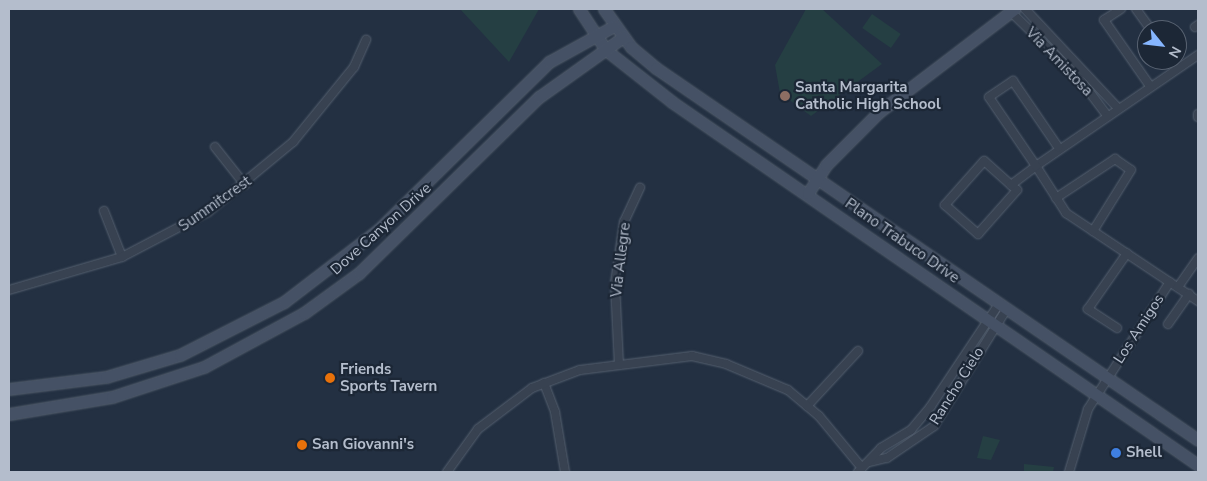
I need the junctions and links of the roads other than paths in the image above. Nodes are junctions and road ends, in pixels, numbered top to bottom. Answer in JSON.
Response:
{"nodes":[{"id":1,"x":579,"y":9,"type":"edge"},
{"id":2,"x":604,"y":9,"type":"edge"},
{"id":3,"x":1025,"y":9,"type":"edge"},
{"id":4,"x":1121,"y":9,"type":"edge"},
{"id":5,"x":1136,"y":9,"type":"edge"},
{"id":6,"x":1012,"y":10,"type":"edge"},
{"id":7,"x":1144,"y":20,"type":"edge"},
{"id":8,"x":614,"y":26,"type":"junction"},
{"id":9,"x":596,"y":34,"type":"junction"},
{"id":10,"x":622,"y":37,"type":"junction"},
{"id":11,"x":366,"y":40,"type":"dead end"},
{"id":12,"x":606,"y":50,"type":"junction"},
{"id":13,"x":1198,"y":55,"type":"edge"},
{"id":14,"x":1187,"y":62,"type":"edge"},
{"id":15,"x":1174,"y":70,"type":"edge"},
{"id":16,"x":1150,"y":86,"type":"junction"},
{"id":17,"x":1117,"y":106,"type":"junction"},
{"id":18,"x":1106,"y":114,"type":"junction"},
{"id":19,"x":1058,"y":147,"type":"junction"},
{"id":20,"x":215,"y":148,"type":"dead end"},
{"id":21,"x":1036,"y":166,"type":"junction"},
{"id":22,"x":817,"y":178,"type":"junction"},
{"id":23,"x":245,"y":185,"type":"junction"},
{"id":24,"x":1011,"y":185,"type":"junction"},
{"id":25,"x":640,"y":188,"type":"dead end"},
{"id":26,"x":808,"y":193,"type":"junction"},
{"id":27,"x":1056,"y":198,"type":"junction"},
{"id":28,"x":104,"y":211,"type":"dead end"},
{"id":29,"x":1093,"y":231,"type":"junction"},
{"id":30,"x":1127,"y":253,"type":"junction"},
{"id":31,"x":122,"y":257,"type":"junction"},
{"id":32,"x":1198,"y":258,"type":"edge"},
{"id":33,"x":1170,"y":282,"type":"junction"},
{"id":34,"x":1178,"y":287,"type":"junction"},
{"id":35,"x":9,"y":290,"type":"edge"},
{"id":36,"x":1189,"y":294,"type":"junction"},
{"id":37,"x":1198,"y":301,"type":"edge"},
{"id":38,"x":1003,"y":307,"type":"junction"},
{"id":39,"x":992,"y":323,"type":"junction"},
{"id":40,"x":1168,"y":324,"type":"dead end"},
{"id":41,"x":1117,"y":328,"type":"dead end"},
{"id":42,"x":858,"y":351,"type":"dead end"},
{"id":43,"x":619,"y":365,"type":"junction"},
{"id":44,"x":1108,"y":377,"type":"junction"},
{"id":45,"x":544,"y":383,"type":"junction"},
{"id":46,"x":9,"y":389,"type":"edge"},
{"id":47,"x":1096,"y":394,"type":"junction"},
{"id":48,"x":807,"y":406,"type":"junction"},
{"id":49,"x":931,"y":406,"type":"junction"},
{"id":50,"x":9,"y":414,"type":"edge"},
{"id":51,"x":943,"y":415,"type":"junction"},
{"id":52,"x":911,"y":430,"type":"junction"},
{"id":53,"x":921,"y":438,"type":"junction"},
{"id":54,"x":1198,"y":440,"type":"edge"},
{"id":55,"x":869,"y":462,"type":"junction"},
{"id":56,"x":1198,"y":465,"type":"edge"},
{"id":57,"x":860,"y":470,"type":"edge"},
{"id":58,"x":447,"y":472,"type":"edge"},
{"id":59,"x":566,"y":472,"type":"edge"},
{"id":60,"x":1068,"y":472,"type":"edge"}],
"edges":[{"from":1,"to":9,"type":"street","name":"Plano Trabuco Drive"},
{"from":2,"to":8,"type":"street","name":"Plano Trabuco Drive"},
{"from":3,"to":17,"type":"street","name":"Via Amistosa"},
{"from":4,"to":16,"type":"street"},
{"from":5,"to":7,"type":"street"},
{"from":6,"to":18,"type":"street","name":"Via Amistosa"},
{"from":6,"to":22,"type":"street"},
{"from":8,"to":9,"type":"street","name":"Dove Canyon Drive"},
{"from":8,"to":10,"type":"street","name":"Plano Trabuco Drive"},
{"from":9,"to":12,"type":"street","name":"Plano Trabuco Drive"},
{"from":9,"to":46,"type":"street","name":"Dove Canyon Drive"},
{"from":10,"to":12,"type":"street","name":"Dove Canyon Drive"},
{"from":10,"to":22,"type":"street","name":"Plano Trabuco Drive"},
{"from":11,"to":23,"type":"street","name":"Summitcrest"},
{"from":12,"to":26,"type":"street","name":"Plano Trabuco Drive"},
{"from":12,"to":50,"type":"street","name":"Dove Canyon Drive"},
{"from":13,"to":14,"type":"street"},
{"from":15,"to":16,"type":"street"},
{"from":16,"to":17,"type":"street"},
{"from":17,"to":18,"type":"street"},
{"from":18,"to":19,"type":"street"},
{"from":19,"to":21,"type":"street"},
{"from":19,"to":21,"type":"street"},
{"from":20,"to":23,"type":"street"},
{"from":21,"to":24,"type":"street"},
{"from":21,"to":27,"type":"street"},
{"from":22,"to":26,"type":"street"},
{"from":22,"to":38,"type":"street","name":"Plano Trabuco Drive"},
{"from":23,"to":31,"type":"street","name":"Summitcrest"},
{"from":24,"to":24,"type":"street"},
{"from":25,"to":43,"type":"street","name":"Via Allegre"},
{"from":26,"to":39,"type":"street","name":"Plano Trabuco Drive"},
{"from":27,"to":29,"type":"street"},
{"from":27,"to":29,"type":"street"},
{"from":28,"to":31,"type":"street"},
{"from":29,"to":30,"type":"street"},
{"from":30,"to":33,"type":"street"},
{"from":30,"to":41,"type":"street"},
{"from":31,"to":35,"type":"street","name":"Summitcrest"},
{"from":32,"to":34,"type":"street"},
{"from":33,"to":34,"type":"street"},
{"from":33,"to":44,"type":"street","name":"Los Amigos"},
{"from":34,"to":36,"type":"street"},
{"from":36,"to":37,"type":"street"},
{"from":36,"to":40,"type":"street"},
{"from":38,"to":39,"type":"street","name":"Rancho Cielo"},
{"from":38,"to":44,"type":"street","name":"Plano Trabuco Drive"},
{"from":39,"to":47,"type":"street","name":"Plano Trabuco Drive"},
{"from":39,"to":49,"type":"street","name":"Rancho Cielo"},
{"from":39,"to":51,"type":"street","name":"Rancho Cielo"},
{"from":42,"to":48,"type":"street"},
{"from":43,"to":45,"type":"street"},
{"from":43,"to":48,"type":"street"},
{"from":44,"to":47,"type":"street","name":"Los Amigos"},
{"from":44,"to":54,"type":"street","name":"Plano Trabuco Drive"},
{"from":45,"to":58,"type":"street"},
{"from":45,"to":59,"type":"street"},
{"from":47,"to":56,"type":"street","name":"Plano Trabuco Drive"},
{"from":47,"to":60,"type":"street","name":"Los Amigos"},
{"from":48,"to":57,"type":"street"},
{"from":49,"to":51,"type":"street"},
{"from":49,"to":52,"type":"street","name":"Rancho Cielo"},
{"from":51,"to":53,"type":"street","name":"Rancho Cielo"},
{"from":52,"to":53,"type":"street"},
{"from":52,"to":55,"type":"street","name":"Rancho Cielo"},
{"from":53,"to":55,"type":"street","name":"Rancho Cielo"},
{"from":55,"to":57,"type":"street","name":"Rancho Cielo"}]}
